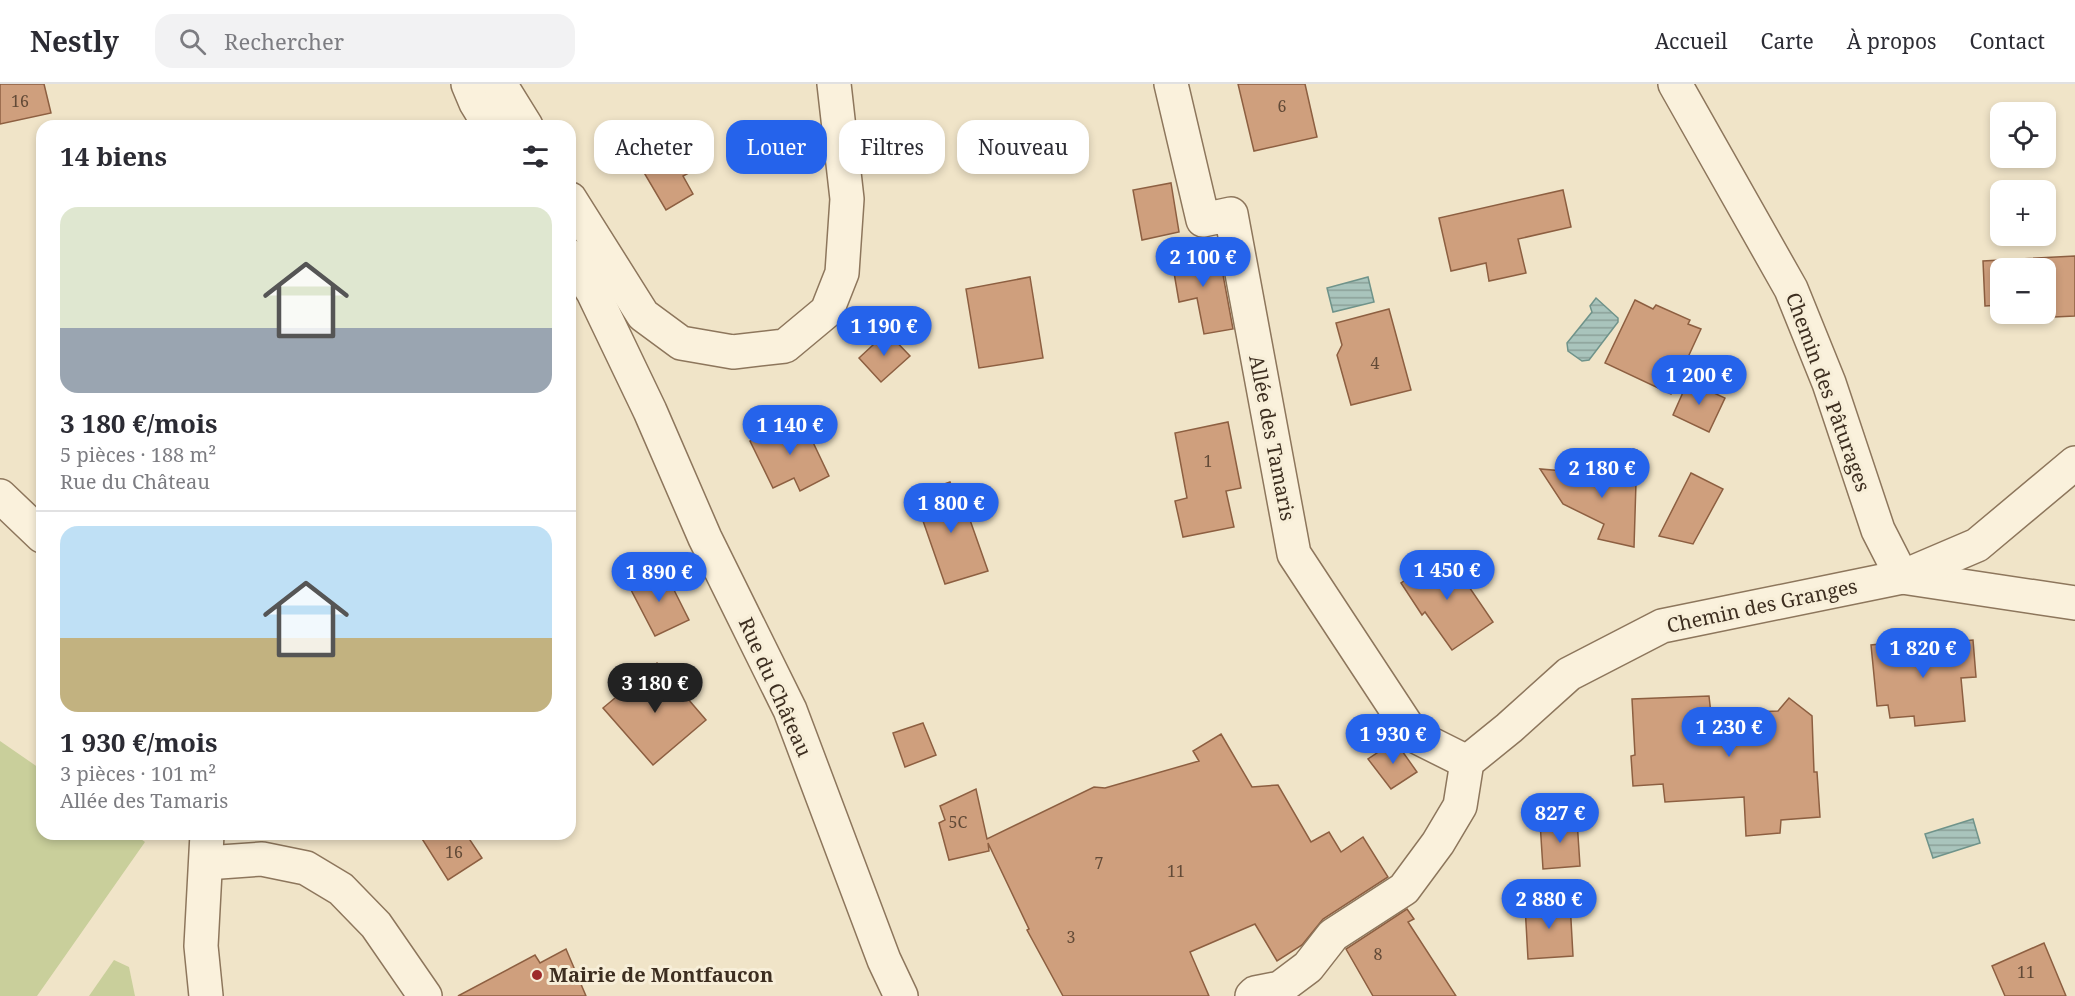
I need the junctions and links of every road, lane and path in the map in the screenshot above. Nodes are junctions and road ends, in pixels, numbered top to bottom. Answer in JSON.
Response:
{"nodes":[{"id":1,"x":468,"y":84,"type":"edge"},
{"id":2,"x":500,"y":84,"type":"edge"},
{"id":3,"x":834,"y":84,"type":"edge"},
{"id":4,"x":1171,"y":84,"type":"edge"},
{"id":5,"x":1675,"y":84,"type":"edge"},
{"id":6,"x":486,"y":120,"type":"edge"},
{"id":7,"x":522,"y":120,"type":"edge"},
{"id":8,"x":576,"y":209,"type":"edge"},
{"id":9,"x":576,"y":266,"type":"edge"},
{"id":10,"x":2075,"y":463,"type":"edge"},
{"id":11,"x":0,"y":496,"type":"edge"},
{"id":12,"x":36,"y":530,"type":"edge"},
{"id":13,"x":1902,"y":577,"type":"junction"},
{"id":14,"x":2075,"y":603,"type":"edge"},
{"id":15,"x":1467,"y":762,"type":"junction"},
{"id":16,"x":207,"y":848,"type":"edge"},
{"id":17,"x":206,"y":996,"type":"edge"},
{"id":18,"x":425,"y":996,"type":"edge"},
{"id":19,"x":901,"y":996,"type":"edge"},
{"id":20,"x":1252,"y":996,"type":"edge"}],
"edges":[{"from":1,"to":6,"type":"street"},
{"from":2,"to":7,"type":"street"},
{"from":3,"to":8,"type":"street"},
{"from":4,"to":15,"type":"street","name":"Allée des Tamaris"},
{"from":5,"to":13,"type":"street","name":"Chemin des Pâturages"},
{"from":9,"to":19,"type":"street","name":"Rue du Château"},
{"from":10,"to":13,"type":"street","name":"Chemin des Granges"},
{"from":11,"to":12,"type":"street"},
{"from":13,"to":14,"type":"street"},
{"from":13,"to":15,"type":"street","name":"Chemin des Granges"},
{"from":15,"to":20,"type":"street"},
{"from":16,"to":17,"type":"street"},
{"from":16,"to":18,"type":"street"}]}
